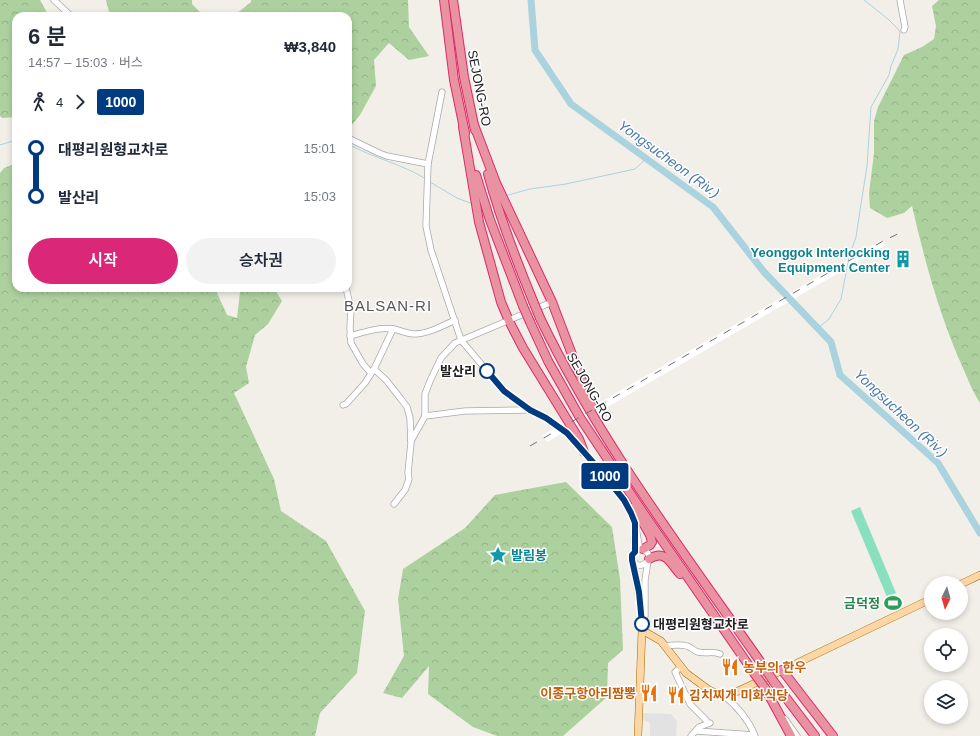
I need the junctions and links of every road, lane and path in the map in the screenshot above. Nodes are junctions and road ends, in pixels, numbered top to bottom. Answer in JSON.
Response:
{"nodes":[{"id":1,"x":54,"y":0,"type":"edge"},
{"id":2,"x":444,"y":0,"type":"edge"},
{"id":3,"x":453,"y":0,"type":"edge"},
{"id":4,"x":900,"y":0,"type":"edge"},
{"id":5,"x":67,"y":12,"type":"edge"},
{"id":6,"x":904,"y":30,"type":"dead end"},
{"id":7,"x":442,"y":92,"type":"dead end"},
{"id":8,"x":352,"y":140,"type":"edge"},
{"id":9,"x":428,"y":164,"type":"junction"},
{"id":10,"x":494,"y":184,"type":"junction"},
{"id":11,"x":477,"y":190,"type":"junction"},
{"id":12,"x":347,"y":292,"type":"edge"},
{"id":13,"x":552,"y":302,"type":"junction"},
{"id":14,"x":455,"y":320,"type":"junction"},
{"id":15,"x":509,"y":321,"type":"junction"},
{"id":16,"x":393,"y":329,"type":"junction"},
{"id":17,"x":350,"y":336,"type":"junction"},
{"id":18,"x":461,"y":340,"type":"junction"},
{"id":19,"x":373,"y":371,"type":"junction"},
{"id":20,"x":343,"y":405,"type":"dead end"},
{"id":21,"x":530,"y":410,"type":"junction"},
{"id":22,"x":425,"y":416,"type":"junction"},
{"id":23,"x":600,"y":428,"type":"junction"},
{"id":24,"x":411,"y":443,"type":"junction"},
{"id":25,"x":584,"y":452,"type":"junction"},
{"id":26,"x":618,"y":475,"type":"junction"},
{"id":27,"x":394,"y":504,"type":"dead end"},
{"id":28,"x":640,"y":550,"type":"junction"},
{"id":29,"x":648,"y":561,"type":"junction"},
{"id":30,"x":634,"y":562,"type":"junction"},
{"id":31,"x":980,"y":575,"type":"edge"},
{"id":32,"x":968,"y":581,"type":"edge"},
{"id":33,"x":924,"y":602,"type":"edge"},
{"id":34,"x":717,"y":620,"type":"junction"},
{"id":35,"x":643,"y":628,"type":"junction"},
{"id":36,"x":665,"y":646,"type":"junction"},
{"id":37,"x":720,"y":654,"type":"dead end"},
{"id":38,"x":681,"y":667,"type":"junction"},
{"id":39,"x":782,"y":670,"type":"junction"},
{"id":40,"x":722,"y":694,"type":"junction"},
{"id":41,"x":770,"y":698,"type":"junction"},
{"id":42,"x":697,"y":731,"type":"junction"},
{"id":43,"x":638,"y":736,"type":"edge"},
{"id":44,"x":691,"y":736,"type":"edge"},
{"id":45,"x":755,"y":736,"type":"edge"},
{"id":46,"x":792,"y":736,"type":"edge"},
{"id":47,"x":797,"y":736,"type":"edge"},
{"id":48,"x":813,"y":736,"type":"edge"},
{"id":49,"x":833,"y":736,"type":"edge"}],
"edges":[{"from":1,"to":5,"type":"street"},
{"from":2,"to":11,"type":"highway","name":"SEJONG-RO"},
{"from":3,"to":10,"type":"highway","name":"SEJONG-RO"},
{"from":4,"to":6,"type":"street"},
{"from":7,"to":9,"type":"street"},
{"from":8,"to":9,"type":"street"},
{"from":9,"to":14,"type":"street"},
{"from":10,"to":13,"type":"highway"},
{"from":10,"to":23,"type":"highway","name":"SEJONG-RO","bridge":true},
{"from":11,"to":15,"type":"highway"},
{"from":11,"to":26,"type":"highway","name":"SEJONG-RO","bridge":true},
{"from":12,"to":17,"type":"street"},
{"from":13,"to":15,"type":"street"},
{"from":13,"to":23,"type":"highway"},
{"from":14,"to":16,"type":"street"},
{"from":14,"to":18,"type":"street"},
{"from":15,"to":18,"type":"street"},
{"from":15,"to":25,"type":"highway"},
{"from":16,"to":17,"type":"street"},
{"from":16,"to":19,"type":"street"},
{"from":17,"to":19,"type":"street"},
{"from":18,"to":21,"type":"street"},
{"from":18,"to":22,"type":"street"},
{"from":19,"to":20,"type":"street"},
{"from":19,"to":24,"type":"street"},
{"from":21,"to":22,"type":"street"},
{"from":21,"to":25,"type":"street"},
{"from":22,"to":24,"type":"street"},
{"from":23,"to":48,"type":"highway","name":"SEJONG-RO","bridge":true},
{"from":24,"to":27,"type":"street"},
{"from":25,"to":28,"type":"street"},
{"from":26,"to":28,"type":"highway"},
{"from":26,"to":34,"type":"highway","name":"SEJONG-RO"},
{"from":28,"to":29,"type":"street"},
{"from":28,"to":30,"type":"street"},
{"from":29,"to":30,"type":"street"},
{"from":29,"to":34,"type":"highway"},
{"from":29,"to":35,"type":"street"},
{"from":30,"to":35,"type":"street"},
{"from":31,"to":32,"type":"main road"},
{"from":33,"to":39,"type":"main road"},
{"from":34,"to":41,"type":"highway","name":"SEJONG-RO","bridge":true},
{"from":35,"to":36,"type":"main road"},
{"from":35,"to":43,"type":"main road"},
{"from":36,"to":37,"type":"street"},
{"from":36,"to":38,"type":"main road"},
{"from":38,"to":40,"type":"main road"},
{"from":38,"to":42,"type":"street"},
{"from":39,"to":40,"type":"main road"},
{"from":39,"to":49,"type":"highway"},
{"from":40,"to":45,"type":"street"},
{"from":41,"to":46,"type":"highway","name":"SEJONG-RO"},
{"from":41,"to":47,"type":"street"},
{"from":42,"to":44,"type":"street"},
{"from":42,"to":45,"type":"street"}]}
